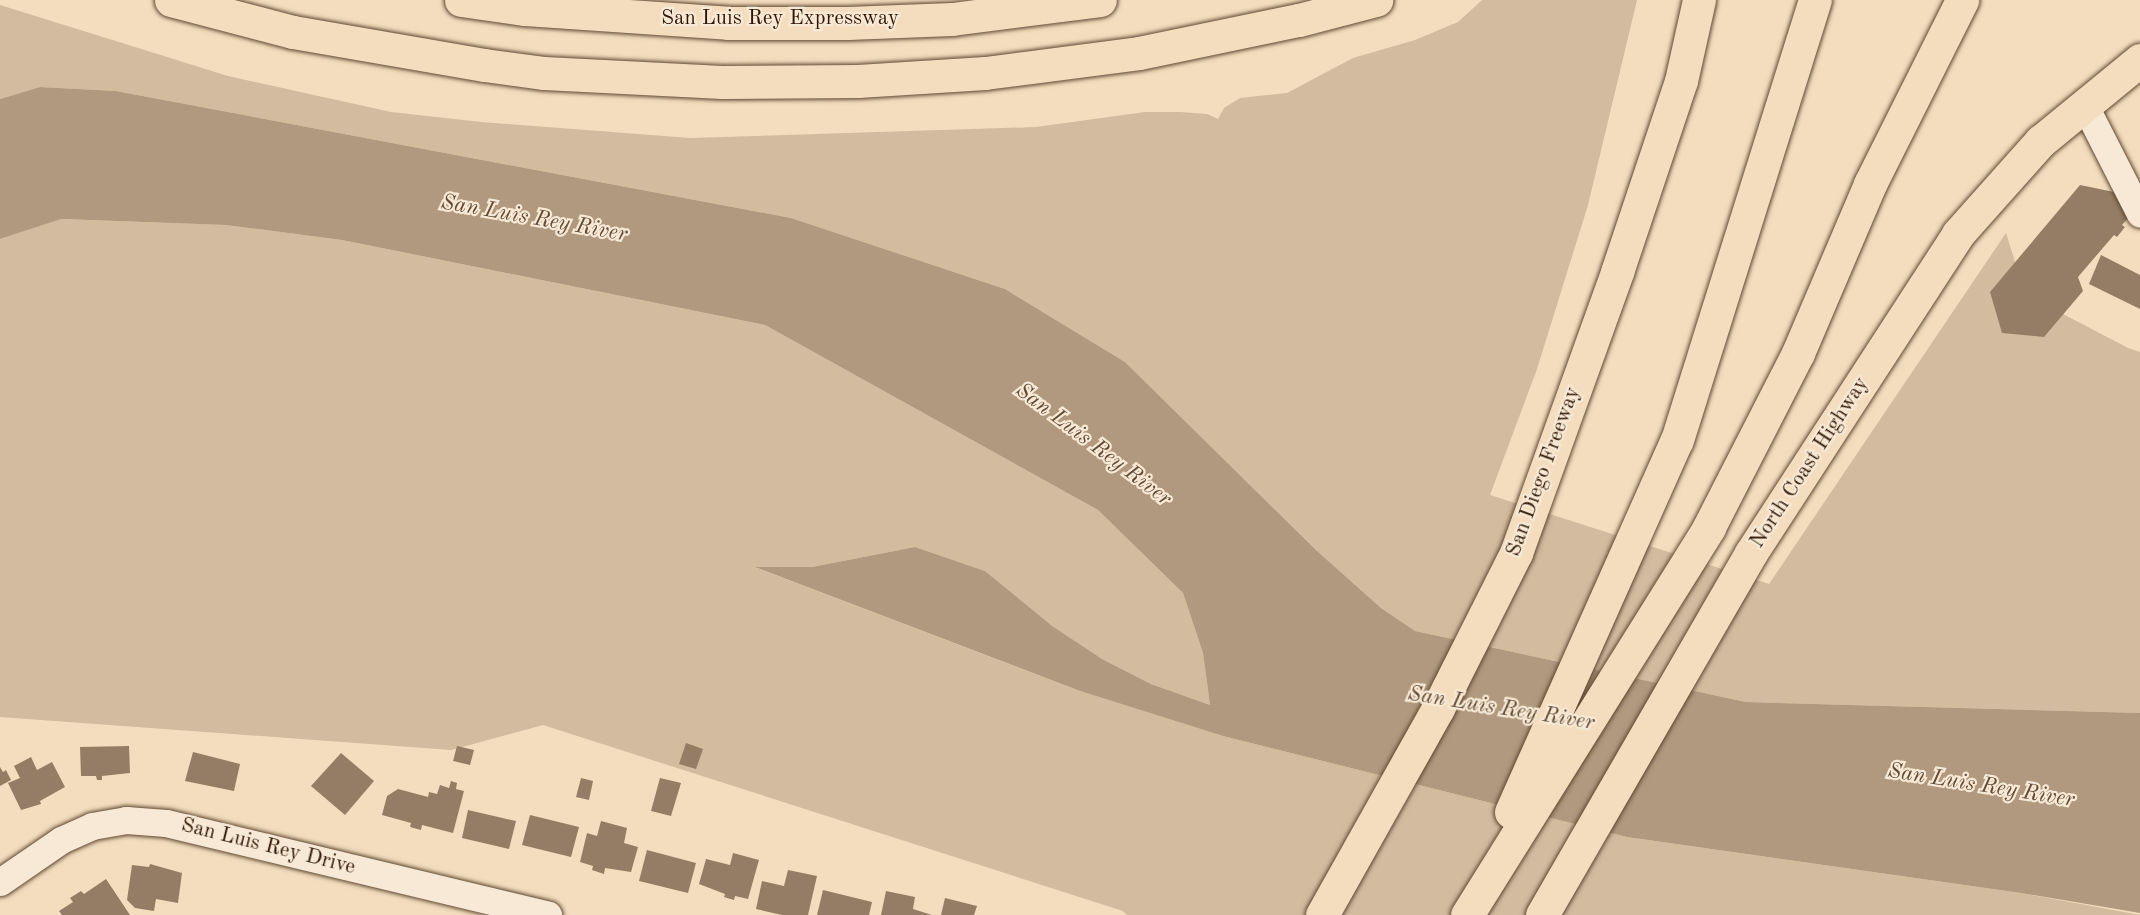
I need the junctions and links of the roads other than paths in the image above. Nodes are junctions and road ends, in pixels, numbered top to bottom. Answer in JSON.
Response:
{"nodes":[{"id":1,"x":171,"y":0,"type":"edge"},
{"id":2,"x":461,"y":0,"type":"edge"},
{"id":3,"x":1100,"y":0,"type":"edge"},
{"id":4,"x":1699,"y":0,"type":"edge"},
{"id":5,"x":1815,"y":0,"type":"edge"},
{"id":6,"x":1962,"y":0,"type":"edge"},
{"id":7,"x":1356,"y":2,"type":"edge"},
{"id":8,"x":2140,"y":61,"type":"edge"},
{"id":9,"x":2084,"y":104,"type":"junction"},
{"id":10,"x":2140,"y":214,"type":"edge"},
{"id":11,"x":0,"y":882,"type":"edge"},
{"id":12,"x":548,"y":915,"type":"edge"},
{"id":13,"x":1322,"y":915,"type":"edge"},
{"id":14,"x":1466,"y":915,"type":"edge"},
{"id":15,"x":1542,"y":915,"type":"edge"}],
"edges":[{"from":1,"to":7,"type":"main road"},
{"from":2,"to":3,"type":"main road","name":"San Luis Rey Expressway"},
{"from":4,"to":13,"type":"main road","name":"San Diego Freeway"},
{"from":5,"to":14,"type":"main road"},
{"from":6,"to":14,"type":"main road"},
{"from":8,"to":9,"type":"main road","name":"North Coast Highway"},
{"from":9,"to":10,"type":"street"},
{"from":9,"to":15,"type":"main road","name":"North Coast Highway"},
{"from":11,"to":12,"type":"street","name":"San Luis Rey Drive"}]}
